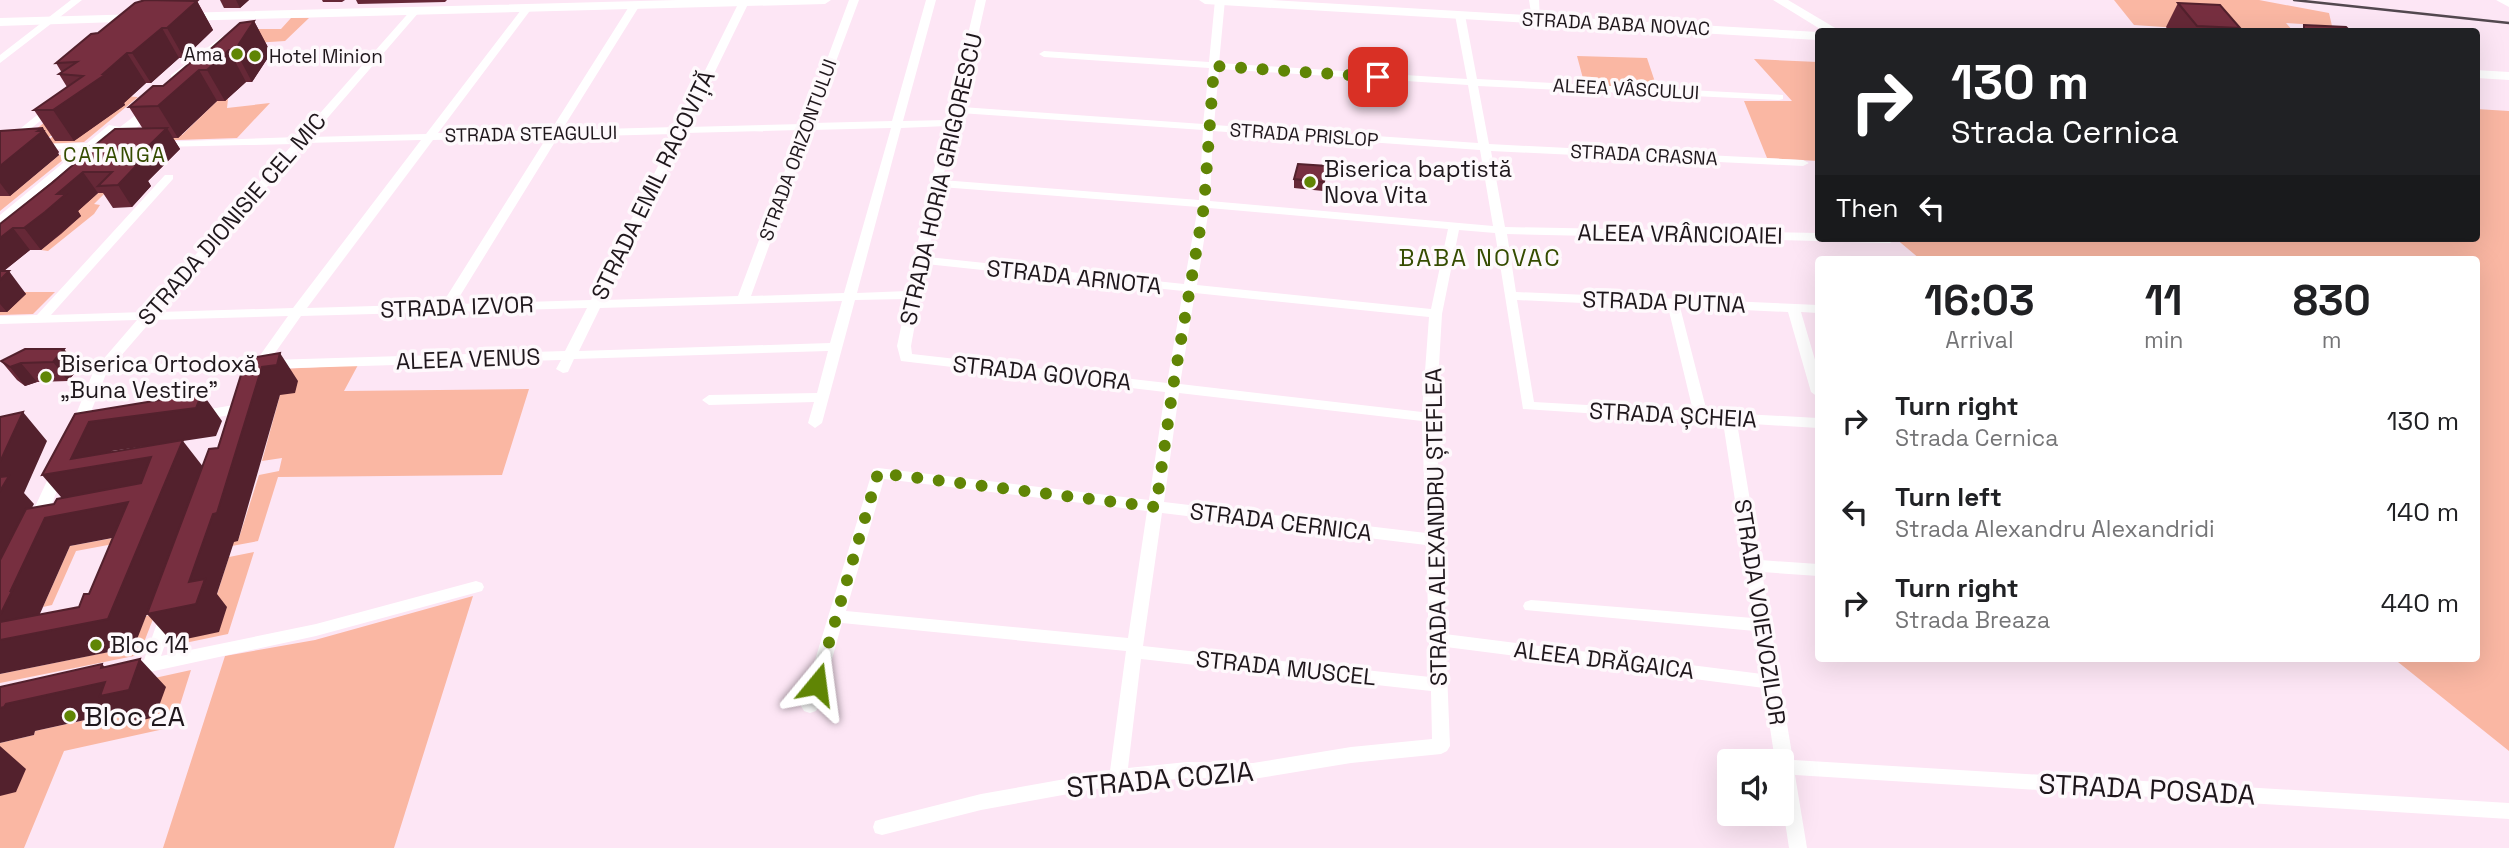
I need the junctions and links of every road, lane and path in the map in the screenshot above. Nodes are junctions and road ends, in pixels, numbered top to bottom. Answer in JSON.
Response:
{"nodes":[{"id":1,"x":77,"y":0,"type":"edge"},
{"id":2,"x":273,"y":0,"type":"edge"},
{"id":3,"x":293,"y":0,"type":"edge"},
{"id":4,"x":825,"y":0,"type":"edge"},
{"id":5,"x":854,"y":0,"type":"edge"},
{"id":6,"x":931,"y":0,"type":"edge"},
{"id":7,"x":981,"y":0,"type":"edge"},
{"id":8,"x":1206,"y":0,"type":"edge"},
{"id":9,"x":1220,"y":0,"type":"edge"},
{"id":10,"x":1534,"y":0,"type":"edge"},
{"id":11,"x":1770,"y":0,"type":"edge"},
{"id":12,"x":1780,"y":0,"type":"edge"},
{"id":13,"x":2503,"y":0,"type":"edge"},
{"id":14,"x":744,"y":1,"type":"edge"},
{"id":15,"x":2509,"y":3,"type":"edge"},
{"id":16,"x":635,"y":5,"type":"junction"},
{"id":17,"x":527,"y":8,"type":"junction"},
{"id":18,"x":415,"y":11,"type":"junction"},
{"id":19,"x":1460,"y":15,"type":"junction"},
{"id":20,"x":157,"y":18,"type":"junction"},
{"id":21,"x":1537,"y":19,"type":"junction"},
{"id":22,"x":51,"y":21,"type":"junction"},
{"id":23,"x":0,"y":22,"type":"edge"},
{"id":24,"x":251,"y":23,"type":"junction"},
{"id":25,"x":1829,"y":28,"type":"edge"},
{"id":26,"x":134,"y":33,"type":"edge"},
{"id":27,"x":1815,"y":36,"type":"edge"},
{"id":28,"x":1044,"y":54,"type":"dead end"},
{"id":29,"x":0,"y":60,"type":"edge"},
{"id":30,"x":1214,"y":66,"type":"junction"},
{"id":31,"x":2480,"y":74,"type":"edge"},
{"id":32,"x":2509,"y":76,"type":"edge"},
{"id":33,"x":1473,"y":82,"type":"junction"},
{"id":34,"x":65,"y":95,"type":"edge"},
{"id":35,"x":1779,"y":97,"type":"dead end"},
{"id":36,"x":956,"y":110,"type":"junction"},
{"id":37,"x":953,"y":123,"type":"junction"},
{"id":38,"x":896,"y":125,"type":"junction"},
{"id":39,"x":806,"y":127,"type":"junction"},
{"id":40,"x":1208,"y":129,"type":"junction"},
{"id":41,"x":680,"y":130,"type":"junction"},
{"id":42,"x":555,"y":134,"type":"junction"},
{"id":43,"x":429,"y":137,"type":"junction"},
{"id":44,"x":300,"y":141,"type":"junction"},
{"id":45,"x":127,"y":145,"type":"edge"},
{"id":46,"x":152,"y":145,"type":"edge"},
{"id":47,"x":99,"y":146,"type":"junction"},
{"id":48,"x":1485,"y":147,"type":"junction"},
{"id":49,"x":1,"y":149,"type":"edge"},
{"id":50,"x":1803,"y":163,"type":"dead end"},
{"id":51,"x":169,"y":177,"type":"dead end"},
{"id":52,"x":936,"y":183,"type":"junction"},
{"id":53,"x":1204,"y":206,"type":"junction"},
{"id":54,"x":0,"y":223,"type":"edge"},
{"id":55,"x":1454,"y":227,"type":"junction"},
{"id":56,"x":1500,"y":230,"type":"junction"},
{"id":57,"x":0,"y":234,"type":"edge"},
{"id":58,"x":1815,"y":237,"type":"edge"},
{"id":59,"x":921,"y":260,"type":"junction"},
{"id":60,"x":1191,"y":289,"type":"junction"},
{"id":61,"x":914,"y":295,"type":"junction"},
{"id":62,"x":849,"y":296,"type":"junction"},
{"id":63,"x":1510,"y":296,"type":"junction"},
{"id":64,"x":743,"y":299,"type":"junction"},
{"id":65,"x":1673,"y":303,"type":"junction"},
{"id":66,"x":594,"y":304,"type":"junction"},
{"id":67,"x":1793,"y":307,"type":"junction"},
{"id":68,"x":446,"y":308,"type":"junction"},
{"id":69,"x":1815,"y":309,"type":"edge"},
{"id":70,"x":297,"y":312,"type":"junction"},
{"id":71,"x":1436,"y":314,"type":"junction"},
{"id":72,"x":148,"y":316,"type":"junction"},
{"id":73,"x":40,"y":319,"type":"junction"},
{"id":74,"x":0,"y":320,"type":"edge"},
{"id":75,"x":15,"y":320,"type":"junction"},
{"id":76,"x":0,"y":335,"type":"edge"},
{"id":77,"x":835,"y":347,"type":"junction"},
{"id":78,"x":569,"y":355,"type":"junction"},
{"id":79,"x":905,"y":358,"type":"joint"},
{"id":80,"x":259,"y":365,"type":"junction"},
{"id":81,"x":563,"y":369,"type":"dead end"},
{"id":82,"x":101,"y":370,"type":"junction"},
{"id":83,"x":1815,"y":383,"type":"edge"},
{"id":84,"x":1173,"y":387,"type":"junction"},
{"id":85,"x":822,"y":397,"type":"junction"},
{"id":86,"x":709,"y":400,"type":"dead end"},
{"id":87,"x":1701,"y":416,"type":"junction"},
{"id":88,"x":1429,"y":417,"type":"junction"},
{"id":89,"x":187,"y":418,"type":"edge"},
{"id":90,"x":1729,"y":418,"type":"junction"},
{"id":91,"x":814,"y":423,"type":"dead end"},
{"id":92,"x":1815,"y":423,"type":"edge"},
{"id":93,"x":79,"y":438,"type":"edge"},
{"id":94,"x":62,"y":463,"type":"edge"},
{"id":95,"x":1156,"y":507,"type":"junction"},
{"id":96,"x":31,"y":531,"type":"edge"},
{"id":97,"x":1433,"y":540,"type":"junction"},
{"id":98,"x":1753,"y":566,"type":"junction"},
{"id":99,"x":1815,"y":570,"type":"edge"},
{"id":100,"x":476,"y":587,"type":"dead end"},
{"id":101,"x":171,"y":605,"type":"edge"},
{"id":102,"x":1531,"y":606,"type":"dead end"},
{"id":103,"x":836,"y":616,"type":"junction"},
{"id":104,"x":1762,"y":625,"type":"junction"},
{"id":105,"x":1436,"y":639,"type":"junction"},
{"id":106,"x":1134,"y":649,"type":"junction"},
{"id":107,"x":150,"y":665,"type":"junction"},
{"id":108,"x":123,"y":671,"type":"edge"},
{"id":109,"x":1771,"y":682,"type":"junction"},
{"id":110,"x":1439,"y":685,"type":"junction"},
{"id":111,"x":810,"y":706,"type":"dead end"},
{"id":112,"x":1441,"y":746,"type":"joint"},
{"id":113,"x":1782,"y":749,"type":"edge"},
{"id":114,"x":1794,"y":768,"type":"edge"},
{"id":115,"x":1118,"y":778,"type":"junction"},
{"id":116,"x":2509,"y":811,"type":"edge"},
{"id":117,"x":1794,"y":823,"type":"edge"},
{"id":118,"x":882,"y":827,"type":"dead end"},
{"id":119,"x":1798,"y":848,"type":"edge"}],
"edges":[{"from":1,"to":22,"type":"street"},
{"from":2,"to":24,"type":"main road"},
{"from":3,"to":24,"type":"main road"},
{"from":4,"to":14,"type":"main road"},
{"from":5,"to":39,"type":"street","name":"STRADA ORIZONTULUI"},
{"from":6,"to":38,"type":"street"},
{"from":7,"to":36,"type":"street","name":"STRADA HORIA GRIGORESCU"},
{"from":8,"to":9,"type":"main road","name":"STRADA BABA NOVAC"},
{"from":9,"to":19,"type":"main road","name":"STRADA BABA NOVAC"},
{"from":9,"to":30,"type":"street"},
{"from":10,"to":21,"type":"street"},
{"from":11,"to":12,"type":"street"},
{"from":12,"to":25,"type":"main road"},
{"from":13,"to":15,"type":"main road"},
{"from":14,"to":16,"type":"main road"},
{"from":14,"to":41,"type":"street","name":"STRADA EMIL RACOVIȚĂ"},
{"from":16,"to":17,"type":"main road"},
{"from":16,"to":42,"type":"street"},
{"from":17,"to":18,"type":"main road"},
{"from":17,"to":43,"type":"street"},
{"from":18,"to":24,"type":"main road"},
{"from":18,"to":44,"type":"street","name":"STRADA DIONISIE CEL MIC"},
{"from":19,"to":21,"type":"main road","name":"STRADA BABA NOVAC"},
{"from":19,"to":33,"type":"street"},
{"from":20,"to":22,"type":"main road"},
{"from":20,"to":24,"type":"main road"},
{"from":20,"to":26,"type":"street"},
{"from":21,"to":27,"type":"main road","name":"STRADA BABA NOVAC"},
{"from":22,"to":23,"type":"main road"},
{"from":22,"to":29,"type":"street"},
{"from":24,"to":47,"type":"main road"},
{"from":24,"to":47,"type":"main road"},
{"from":28,"to":30,"type":"street","name":"ALEEA VÂSCULUI"},
{"from":30,"to":33,"type":"street","name":"ALEEA VÂSCULUI"},
{"from":30,"to":40,"type":"street"},
{"from":31,"to":32,"type":"main road"},
{"from":33,"to":35,"type":"street","name":"ALEEA VÂSCULUI"},
{"from":33,"to":48,"type":"street"},
{"from":34,"to":49,"type":"street"},
{"from":36,"to":37,"type":"street","name":"STRADA HORIA GRIGORESCU"},
{"from":36,"to":40,"type":"street","name":"STRADA PRISLOP"},
{"from":37,"to":38,"type":"street","name":"STRADA STEAGULUI"},
{"from":37,"to":52,"type":"street","name":"STRADA HORIA GRIGORESCU"},
{"from":38,"to":39,"type":"street","name":"STRADA STEAGULUI"},
{"from":38,"to":62,"type":"street"},
{"from":39,"to":41,"type":"street","name":"STRADA STEAGULUI"},
{"from":39,"to":64,"type":"street","name":"STRADA ORIZONTULUI"},
{"from":40,"to":48,"type":"street","name":"STRADA PRISLOP"},
{"from":40,"to":53,"type":"street"},
{"from":41,"to":42,"type":"street","name":"STRADA STEAGULUI"},
{"from":41,"to":66,"type":"street","name":"STRADA EMIL RACOVIȚĂ"},
{"from":42,"to":43,"type":"street","name":"STRADA STEAGULUI"},
{"from":42,"to":68,"type":"street"},
{"from":43,"to":44,"type":"street","name":"STRADA STEAGULUI"},
{"from":43,"to":70,"type":"street"},
{"from":44,"to":46,"type":"street","name":"STRADA STEAGULUI"},
{"from":44,"to":72,"type":"street","name":"STRADA DIONISIE CEL MIC"},
{"from":45,"to":47,"type":"street"},
{"from":47,"to":49,"type":"street"},
{"from":47,"to":54,"type":"main road"},
{"from":47,"to":57,"type":"main road"},
{"from":48,"to":50,"type":"street","name":"STRADA CRASNA"},
{"from":48,"to":56,"type":"street"},
{"from":51,"to":73,"type":"street"},
{"from":52,"to":53,"type":"street","name":"ALEEA VRÂNCIOAIEI"},
{"from":52,"to":59,"type":"street","name":"STRADA HORIA GRIGORESCU"},
{"from":53,"to":55,"type":"street","name":"ALEEA VRÂNCIOAIEI"},
{"from":53,"to":60,"type":"street"},
{"from":55,"to":56,"type":"street","name":"ALEEA VRÂNCIOAIEI"},
{"from":55,"to":71,"type":"street","name":"STRADA ALEXANDRU ȘTEFLEA"},
{"from":56,"to":58,"type":"street","name":"ALEEA VRÂNCIOAIEI"},
{"from":56,"to":63,"type":"street"},
{"from":59,"to":60,"type":"street","name":"STRADA ARNOTA"},
{"from":59,"to":61,"type":"street","name":"STRADA HORIA GRIGORESCU"},
{"from":60,"to":71,"type":"street","name":"STRADA ARNOTA"},
{"from":60,"to":84,"type":"street"},
{"from":61,"to":62,"type":"street","name":"STRADA IZVOR"},
{"from":61,"to":79,"type":"street","name":"STRADA HORIA GRIGORESCU"},
{"from":62,"to":64,"type":"street","name":"STRADA IZVOR"},
{"from":62,"to":77,"type":"street"},
{"from":63,"to":65,"type":"street","name":"STRADA PUTNA"},
{"from":63,"to":87,"type":"street","name":"STRADA ȘCHEIA"},
{"from":64,"to":66,"type":"street","name":"STRADA IZVOR"},
{"from":65,"to":67,"type":"street","name":"STRADA PUTNA"},
{"from":65,"to":87,"type":"street"},
{"from":66,"to":68,"type":"street","name":"STRADA IZVOR"},
{"from":66,"to":78,"type":"street","name":"STRADA EMIL RACOVIȚĂ"},
{"from":67,"to":69,"type":"street","name":"STRADA PUTNA"},
{"from":67,"to":83,"type":"street"},
{"from":68,"to":70,"type":"street","name":"STRADA IZVOR"},
{"from":70,"to":72,"type":"street","name":"STRADA IZVOR"},
{"from":70,"to":80,"type":"street"},
{"from":71,"to":88,"type":"street","name":"STRADA ALEXANDRU ȘTEFLEA"},
{"from":72,"to":73,"type":"street","name":"STRADA IZVOR"},
{"from":72,"to":82,"type":"street","name":"STRADA DIONISIE CEL MIC"},
{"from":73,"to":75,"type":"street","name":"STRADA IZVOR"},
{"from":74,"to":75,"type":"street","name":"STRADA IZVOR"},
{"from":75,"to":76,"type":"street"},
{"from":77,"to":78,"type":"street","name":"ALEEA VENUS"},
{"from":77,"to":85,"type":"street"},
{"from":78,"to":80,"type":"street","name":"ALEEA VENUS"},
{"from":78,"to":81,"type":"street","name":"STRADA EMIL RACOVIȚĂ"},
{"from":79,"to":84,"type":"street","name":"STRADA GOVORA"},
{"from":80,"to":82,"type":"street","name":"ALEEA VENUS"},
{"from":80,"to":89,"type":"street"},
{"from":82,"to":93,"type":"street","name":"STRADA DIONISIE CEL MIC"},
{"from":84,"to":88,"type":"street","name":"STRADA GOVORA"},
{"from":84,"to":95,"type":"street"},
{"from":85,"to":86,"type":"street"},
{"from":85,"to":91,"type":"street"},
{"from":87,"to":90,"type":"street","name":"STRADA ȘCHEIA"},
{"from":88,"to":97,"type":"street","name":"STRADA ALEXANDRU ȘTEFLEA"},
{"from":90,"to":92,"type":"street","name":"STRADA ȘCHEIA"},
{"from":90,"to":98,"type":"street","name":"STRADA VOIEVOZILOR"},
{"from":94,"to":96,"type":"street"},
{"from":95,"to":97,"type":"street","name":"STRADA CERNICA"},
{"from":95,"to":103,"type":"street","name":"STRADA CERNICA"},
{"from":95,"to":106,"type":"street"},
{"from":97,"to":105,"type":"street","name":"STRADA ALEXANDRU ȘTEFLEA"},
{"from":98,"to":99,"type":"street"},
{"from":98,"to":104,"type":"street","name":"STRADA VOIEVOZILOR"},
{"from":100,"to":107,"type":"street"},
{"from":101,"to":107,"type":"street"},
{"from":102,"to":104,"type":"street"},
{"from":103,"to":106,"type":"street","name":"STRADA MUSCEL"},
{"from":103,"to":111,"type":"street"},
{"from":104,"to":109,"type":"street","name":"STRADA VOIEVOZILOR"},
{"from":105,"to":109,"type":"street","name":"ALEEA DRĂGAICA"},
{"from":105,"to":110,"type":"street","name":"STRADA ALEXANDRU ȘTEFLEA"},
{"from":106,"to":110,"type":"street","name":"STRADA MUSCEL"},
{"from":106,"to":115,"type":"street"},
{"from":107,"to":108,"type":"street"},
{"from":109,"to":113,"type":"street","name":"STRADA VOIEVOZILOR"},
{"from":110,"to":112,"type":"street","name":"STRADA ALEXANDRU ȘTEFLEA"},
{"from":112,"to":115,"type":"street","name":"STRADA COZIA"},
{"from":114,"to":116,"type":"street","name":"STRADA POSADA"},
{"from":115,"to":118,"type":"street","name":"STRADA COZIA"},
{"from":117,"to":119,"type":"street","name":"STRADA VOIEVOZILOR"}]}
